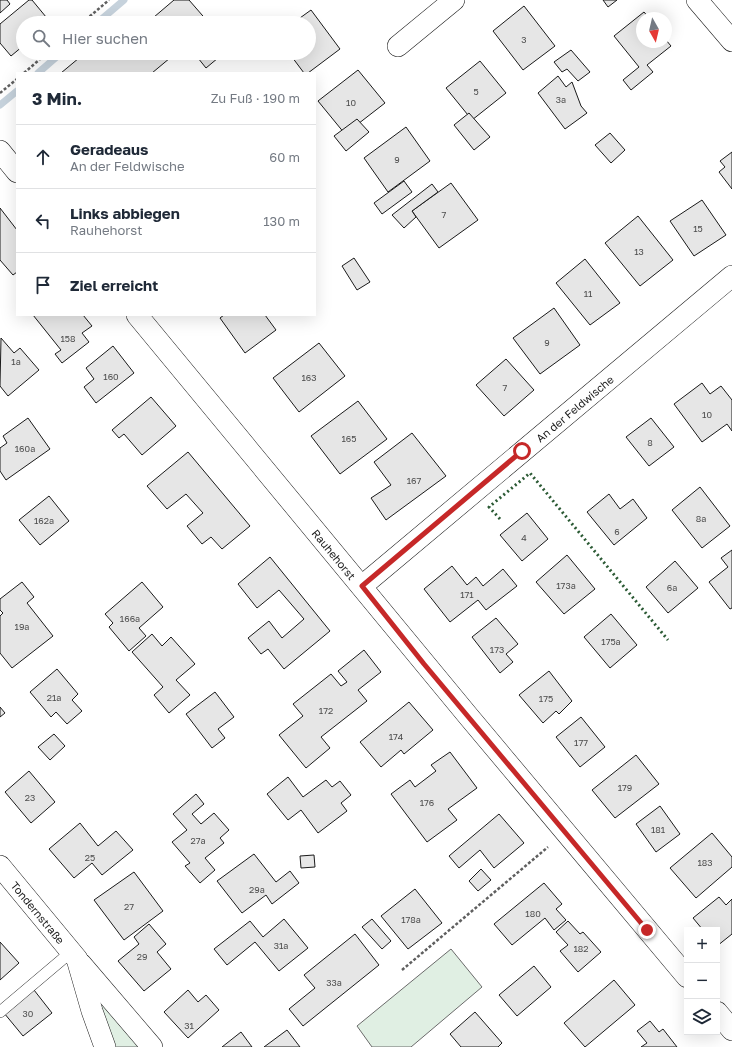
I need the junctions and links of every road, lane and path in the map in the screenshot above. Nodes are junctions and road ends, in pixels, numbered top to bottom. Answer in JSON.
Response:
{"nodes":[{"id":1,"x":109,"y":0,"type":"edge"},
{"id":2,"x":454,"y":0,"type":"edge"},
{"id":3,"x":697,"y":0,"type":"edge"},
{"id":4,"x":90,"y":16,"type":"edge"},
{"id":5,"x":732,"y":41,"type":"edge"},
{"id":6,"x":398,"y":46,"type":"dead end"},
{"id":7,"x":39,"y":60,"type":"edge"},
{"id":8,"x":25,"y":72,"type":"edge"},
{"id":9,"x":16,"y":80,"type":"edge"},
{"id":10,"x":0,"y":93,"type":"edge"},
{"id":11,"x":0,"y":151,"type":"edge"},
{"id":12,"x":16,"y":171,"type":"edge"},
{"id":13,"x":732,"y":276,"type":"edge"},
{"id":14,"x":138,"y":316,"type":"edge"},
{"id":15,"x":362,"y":586,"type":"junction"},
{"id":16,"x":565,"y":832,"type":"junction"},
{"id":17,"x":0,"y":866,"type":"edge"},
{"id":18,"x":74,"y":956,"type":"junction"},
{"id":19,"x":402,"y":970,"type":"dead end"},
{"id":20,"x":684,"y":973,"type":"edge"},
{"id":21,"x":0,"y":1012,"type":"edge"},
{"id":22,"x":720,"y":1016,"type":"edge"},
{"id":23,"x":732,"y":1030,"type":"edge"},
{"id":24,"x":105,"y":1047,"type":"edge"},
{"id":25,"x":152,"y":1047,"type":"edge"}],
"edges":[{"from":1,"to":4,"type":"path"},
{"from":2,"to":6,"type":"street"},
{"from":3,"to":5,"type":"street"},
{"from":7,"to":8,"type":"path"},
{"from":9,"to":10,"type":"path"},
{"from":11,"to":12,"type":"street"},
{"from":13,"to":15,"type":"street","name":"An der Feldwische"},
{"from":14,"to":15,"type":"street","name":"Rauhehorst"},
{"from":15,"to":16,"type":"street","name":"Rauhehorst"},
{"from":16,"to":19,"type":"path"},
{"from":16,"to":20,"type":"street","name":"Rauhehorst"},
{"from":17,"to":18,"type":"street","name":"Tondernstraße"},
{"from":18,"to":21,"type":"lane"},
{"from":18,"to":24,"type":"street","name":"Tondernstraße"},
{"from":18,"to":25,"type":"street","name":"Tondernstraße"},
{"from":22,"to":23,"type":"street"}]}
